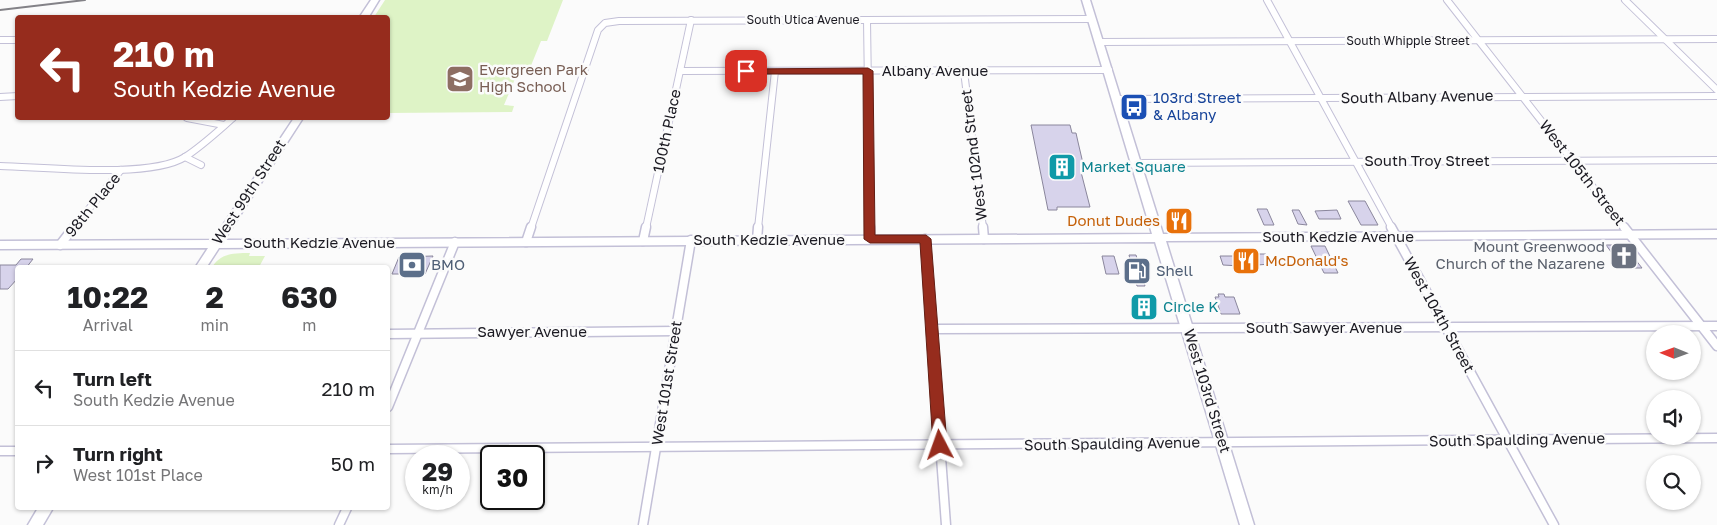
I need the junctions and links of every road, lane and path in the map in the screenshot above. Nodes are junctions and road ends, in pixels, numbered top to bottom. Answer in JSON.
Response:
{"nodes":[{"id":1,"x":375,"y":0,"type":"edge"},
{"id":2,"x":1086,"y":0,"type":"edge"},
{"id":3,"x":1267,"y":0,"type":"edge"},
{"id":4,"x":1447,"y":0,"type":"edge"},
{"id":5,"x":1625,"y":0,"type":"edge"},
{"id":6,"x":365,"y":15,"type":"edge"},
{"id":7,"x":1092,"y":19,"type":"junction"},
{"id":8,"x":692,"y":20,"type":"junction"},
{"id":9,"x":867,"y":20,"type":"junction"},
{"id":10,"x":1665,"y":39,"type":"junction"},
{"id":11,"x":1717,"y":39,"type":"edge"},
{"id":12,"x":0,"y":40,"type":"edge"},
{"id":13,"x":15,"y":40,"type":"edge"},
{"id":14,"x":1478,"y":40,"type":"junction"},
{"id":15,"x":1289,"y":41,"type":"junction"},
{"id":16,"x":1100,"y":42,"type":"junction"},
{"id":17,"x":1108,"y":70,"type":"junction"},
{"id":18,"x":774,"y":71,"type":"junction"},
{"id":19,"x":868,"y":71,"type":"junction"},
{"id":20,"x":964,"y":71,"type":"junction"},
{"id":21,"x":680,"y":72,"type":"junction"},
{"id":22,"x":1717,"y":90,"type":"edge"},
{"id":23,"x":15,"y":96,"type":"edge"},
{"id":24,"x":1522,"y":96,"type":"junction"},
{"id":25,"x":1717,"y":96,"type":"edge"},
{"id":26,"x":0,"y":97,"type":"edge"},
{"id":27,"x":1320,"y":98,"type":"junction"},
{"id":28,"x":1118,"y":99,"type":"junction"},
{"id":29,"x":198,"y":120,"type":"edge"},
{"id":30,"x":230,"y":120,"type":"edge"},
{"id":31,"x":297,"y":120,"type":"edge"},
{"id":32,"x":224,"y":125,"type":"junction"},
{"id":33,"x":185,"y":157,"type":"junction"},
{"id":34,"x":1572,"y":160,"type":"junction"},
{"id":35,"x":1717,"y":160,"type":"edge"},
{"id":36,"x":1355,"y":162,"type":"junction"},
{"id":37,"x":1138,"y":163,"type":"junction"},
{"id":38,"x":201,"y":165,"type":"dead end"},
{"id":39,"x":0,"y":166,"type":"edge"},
{"id":40,"x":120,"y":170,"type":"junction"},
{"id":41,"x":1717,"y":234,"type":"edge"},
{"id":42,"x":1630,"y":235,"type":"junction"},
{"id":43,"x":1395,"y":236,"type":"junction"},
{"id":44,"x":1160,"y":238,"type":"junction"},
{"id":45,"x":870,"y":239,"type":"junction"},
{"id":46,"x":926,"y":239,"type":"junction"},
{"id":47,"x":984,"y":239,"type":"junction"},
{"id":48,"x":691,"y":240,"type":"junction"},
{"id":49,"x":757,"y":240,"type":"junction"},
{"id":50,"x":643,"y":241,"type":"junction"},
{"id":51,"x":455,"y":242,"type":"junction"},
{"id":52,"x":526,"y":242,"type":"junction"},
{"id":53,"x":60,"y":244,"type":"junction"},
{"id":54,"x":216,"y":244,"type":"junction"},
{"id":55,"x":0,"y":245,"type":"edge"},
{"id":56,"x":202,"y":265,"type":"edge"},
{"id":57,"x":1700,"y":325,"type":"edge"},
{"id":58,"x":1646,"y":326,"type":"edge"},
{"id":59,"x":1701,"y":326,"type":"joint"},
{"id":60,"x":1717,"y":326,"type":"edge"},
{"id":61,"x":1445,"y":327,"type":"junction"},
{"id":62,"x":1188,"y":328,"type":"junction"},
{"id":63,"x":932,"y":329,"type":"junction"},
{"id":64,"x":676,"y":331,"type":"junction"},
{"id":65,"x":418,"y":333,"type":"junction"},
{"id":66,"x":390,"y":334,"type":"edge"},
{"id":67,"x":1717,"y":346,"type":"edge"},
{"id":68,"x":390,"y":402,"type":"edge"},
{"id":69,"x":1717,"y":438,"type":"edge"},
{"id":70,"x":1507,"y":440,"type":"junction"},
{"id":71,"x":1222,"y":442,"type":"junction"},
{"id":72,"x":940,"y":445,"type":"junction"},
{"id":73,"x":656,"y":448,"type":"junction"},
{"id":74,"x":390,"y":449,"type":"edge"},
{"id":75,"x":0,"y":451,"type":"edge"},
{"id":76,"x":15,"y":451,"type":"edge"},
{"id":77,"x":45,"y":510,"type":"edge"},
{"id":78,"x":346,"y":510,"type":"edge"},
{"id":79,"x":35,"y":525,"type":"edge"},
{"id":80,"x":340,"y":525,"type":"edge"},
{"id":81,"x":644,"y":525,"type":"edge"},
{"id":82,"x":946,"y":525,"type":"edge"},
{"id":83,"x":1247,"y":525,"type":"edge"},
{"id":84,"x":1554,"y":525,"type":"edge"}],
"edges":[{"from":1,"to":6,"type":"main road"},
{"from":2,"to":7,"type":"main road","name":"West 103rd Street"},
{"from":3,"to":15,"type":"street","name":"West 104th Street"},
{"from":4,"to":14,"type":"street","name":"West 105th Street"},
{"from":5,"to":10,"type":"street"},
{"from":7,"to":9,"type":"street","name":"South Utica Avenue"},
{"from":7,"to":16,"type":"main road","name":"West 103rd Street"},
{"from":8,"to":9,"type":"street","name":"South Utica Avenue"},
{"from":8,"to":21,"type":"street","name":"100th Place"},
{"from":8,"to":52,"type":"street","name":"South Utica Avenue"},
{"from":9,"to":19,"type":"street"},
{"from":10,"to":11,"type":"street","name":"South Whipple Street"},
{"from":10,"to":14,"type":"street","name":"South Whipple Street"},
{"from":10,"to":22,"type":"street"},
{"from":12,"to":13,"type":"street"},
{"from":14,"to":15,"type":"street","name":"South Whipple Street"},
{"from":14,"to":24,"type":"street","name":"West 105th Street"},
{"from":15,"to":16,"type":"street","name":"South Whipple Street"},
{"from":15,"to":27,"type":"street","name":"West 104th Street"},
{"from":16,"to":17,"type":"main road","name":"West 103rd Street"},
{"from":17,"to":20,"type":"street","name":"Albany Avenue"},
{"from":17,"to":28,"type":"main road","name":"West 103rd Street"},
{"from":18,"to":19,"type":"street","name":"Albany Avenue"},
{"from":18,"to":21,"type":"street","name":"Albany Avenue"},
{"from":18,"to":49,"type":"street"},
{"from":19,"to":20,"type":"street","name":"Albany Avenue"},
{"from":19,"to":45,"type":"street"},
{"from":20,"to":47,"type":"street","name":"West 102nd Street"},
{"from":21,"to":50,"type":"street","name":"100th Place"},
{"from":23,"to":26,"type":"street"},
{"from":24,"to":25,"type":"street","name":"South Albany Avenue"},
{"from":24,"to":27,"type":"street","name":"South Albany Avenue"},
{"from":24,"to":34,"type":"street","name":"West 105th Street"},
{"from":27,"to":28,"type":"street","name":"South Albany Avenue"},
{"from":27,"to":36,"type":"street","name":"West 104th Street"},
{"from":28,"to":37,"type":"main road","name":"West 103rd Street"},
{"from":29,"to":32,"type":"street"},
{"from":30,"to":32,"type":"street","name":"98th Place"},
{"from":31,"to":54,"type":"main road","name":"West 99th Street"},
{"from":32,"to":33,"type":"street","name":"98th Place"},
{"from":33,"to":38,"type":"street"},
{"from":33,"to":40,"type":"street","name":"98th Place"},
{"from":34,"to":35,"type":"street","name":"South Troy Street"},
{"from":34,"to":36,"type":"street","name":"South Troy Street"},
{"from":34,"to":42,"type":"street","name":"West 105th Street"},
{"from":36,"to":37,"type":"street","name":"South Troy Street"},
{"from":36,"to":43,"type":"street","name":"West 104th Street"},
{"from":37,"to":44,"type":"main road","name":"West 103rd Street"},
{"from":39,"to":40,"type":"street"},
{"from":40,"to":53,"type":"street","name":"98th Place"},
{"from":41,"to":42,"type":"main road","name":"South Kedzie Avenue"},
{"from":42,"to":43,"type":"main road","name":"South Kedzie Avenue"},
{"from":42,"to":57,"type":"street","name":"West 105th Street"},
{"from":43,"to":44,"type":"main road","name":"South Kedzie Avenue"},
{"from":43,"to":61,"type":"street","name":"West 104th Street"},
{"from":44,"to":47,"type":"main road","name":"South Kedzie Avenue"},
{"from":44,"to":62,"type":"main road","name":"West 103rd Street"},
{"from":45,"to":46,"type":"main road","name":"South Kedzie Avenue"},
{"from":45,"to":49,"type":"main road","name":"South Kedzie Avenue"},
{"from":46,"to":47,"type":"main road","name":"South Kedzie Avenue"},
{"from":46,"to":63,"type":"street"},
{"from":48,"to":49,"type":"main road","name":"South Kedzie Avenue"},
{"from":48,"to":50,"type":"main road","name":"South Kedzie Avenue"},
{"from":48,"to":64,"type":"street","name":"West 101st Street"},
{"from":50,"to":52,"type":"main road","name":"South Kedzie Avenue"},
{"from":51,"to":52,"type":"main road","name":"South Kedzie Avenue"},
{"from":51,"to":54,"type":"main road","name":"South Kedzie Avenue"},
{"from":51,"to":65,"type":"street"},
{"from":53,"to":54,"type":"main road","name":"South Kedzie Avenue"},
{"from":53,"to":55,"type":"main road","name":"South Kedzie Avenue"},
{"from":54,"to":56,"type":"main road","name":"West 99th Street"},
{"from":58,"to":61,"type":"street","name":"South Sawyer Avenue"},
{"from":59,"to":60,"type":"street","name":"South Sawyer Avenue"},
{"from":59,"to":67,"type":"street","name":"West 105th Street"},
{"from":61,"to":62,"type":"street","name":"South Sawyer Avenue"},
{"from":61,"to":70,"type":"street","name":"West 104th Street"},
{"from":62,"to":63,"type":"street","name":"South Sawyer Avenue"},
{"from":62,"to":71,"type":"main road","name":"West 103rd Street"},
{"from":63,"to":72,"type":"street"},
{"from":64,"to":65,"type":"street","name":"Sawyer Avenue"},
{"from":64,"to":73,"type":"street","name":"West 101st Street"},
{"from":65,"to":66,"type":"street","name":"Sawyer Avenue"},
{"from":65,"to":68,"type":"street"},
{"from":69,"to":70,"type":"street","name":"South Spaulding Avenue"},
{"from":70,"to":71,"type":"street","name":"South Spaulding Avenue"},
{"from":70,"to":84,"type":"street","name":"West 104th Street"},
{"from":71,"to":72,"type":"street","name":"South Spaulding Avenue"},
{"from":71,"to":83,"type":"main road","name":"West 103rd Street"},
{"from":72,"to":73,"type":"street","name":"South Spaulding Avenue"},
{"from":72,"to":82,"type":"street"},
{"from":73,"to":74,"type":"street","name":"South Spaulding Avenue"},
{"from":73,"to":81,"type":"street","name":"West 101st Street"},
{"from":75,"to":76,"type":"street"},
{"from":77,"to":79,"type":"main road"},
{"from":78,"to":80,"type":"street"}]}
